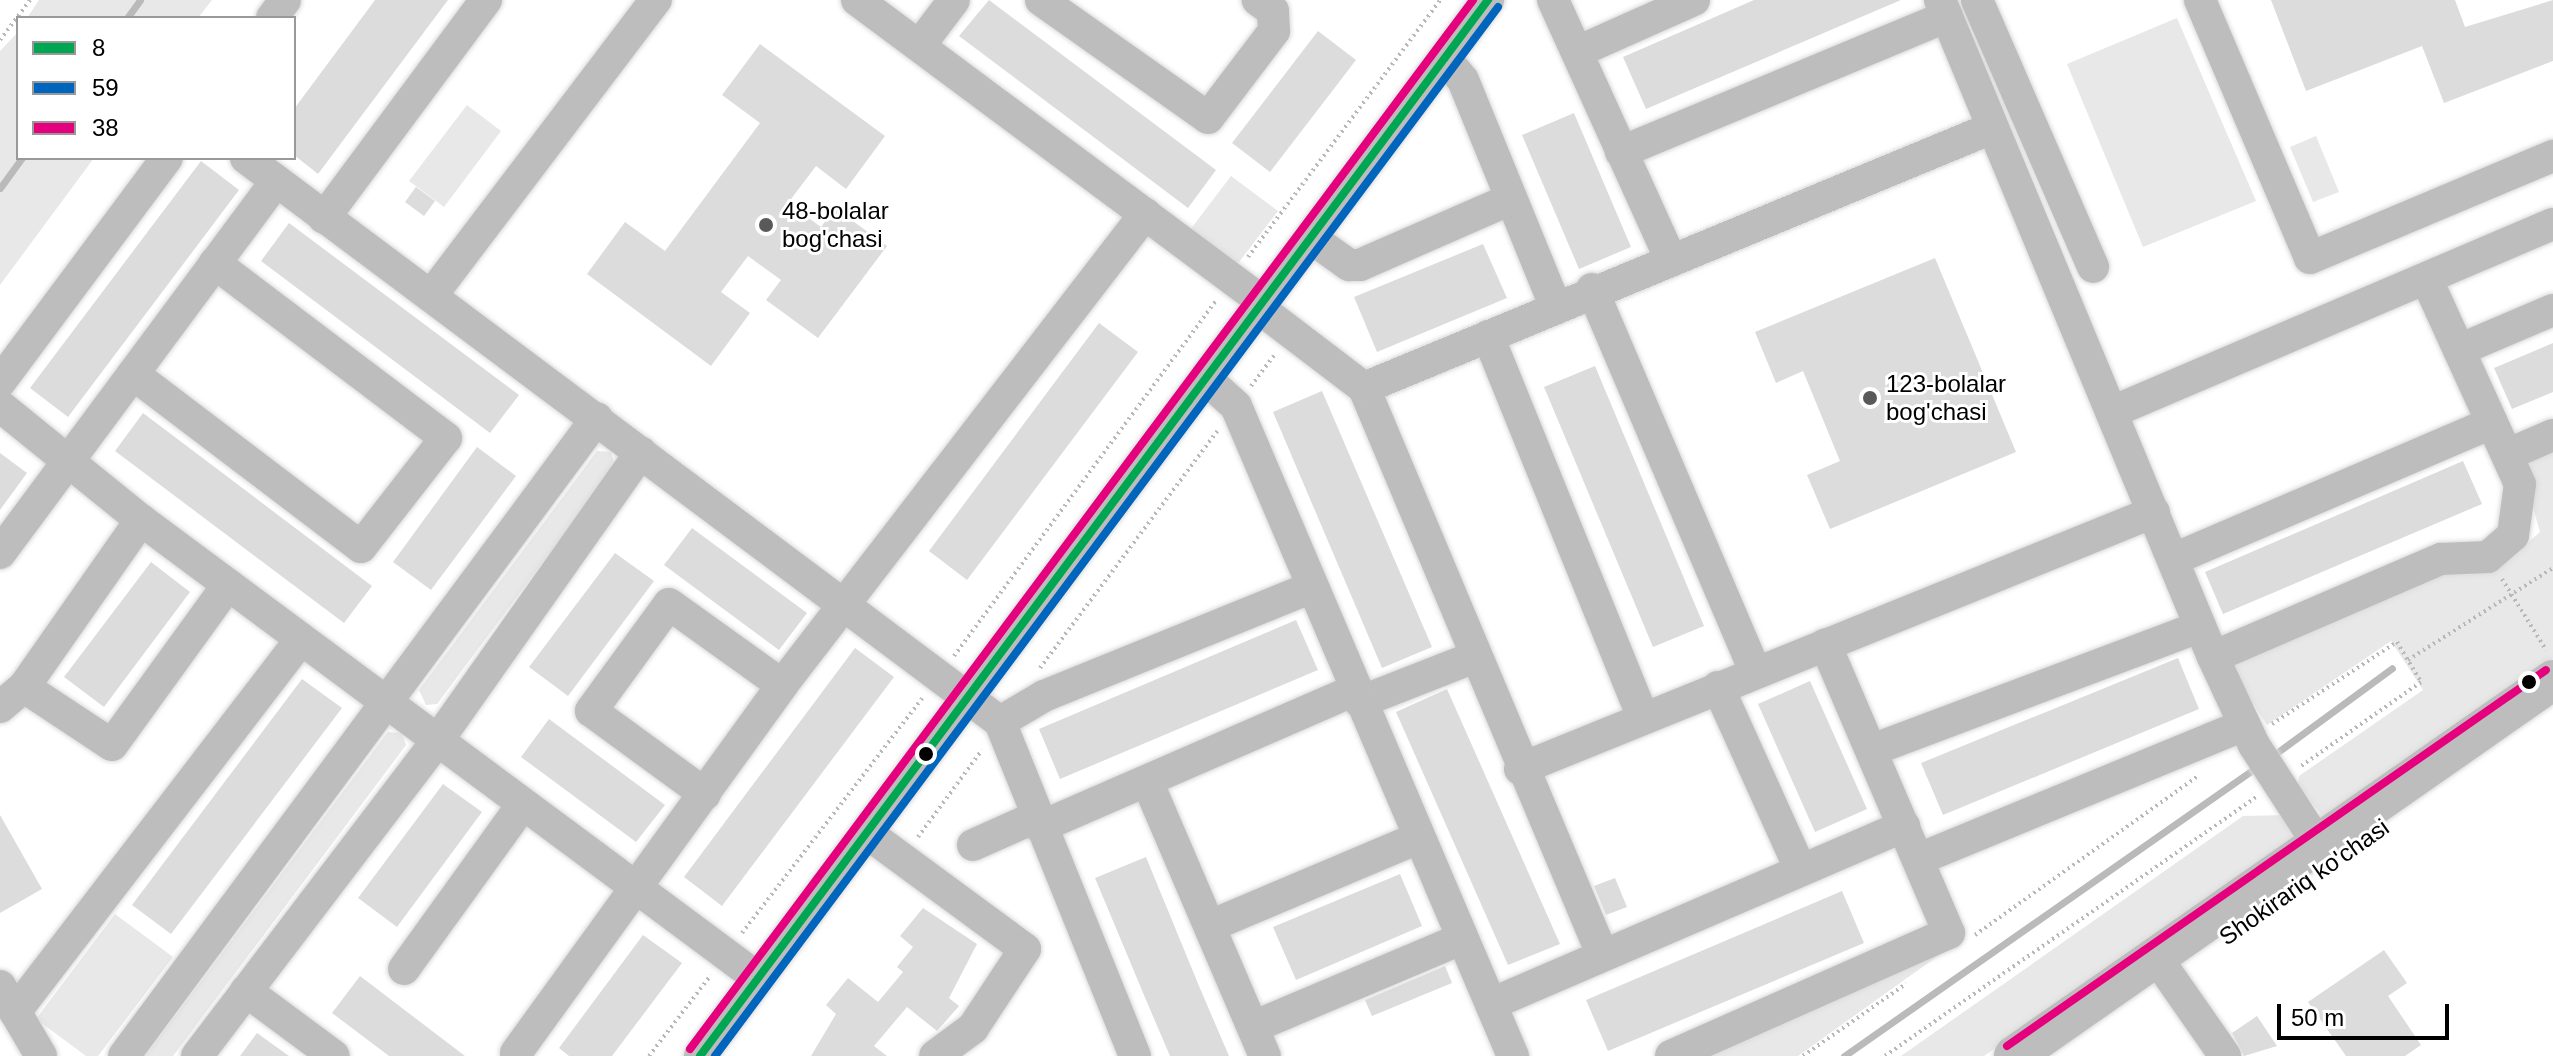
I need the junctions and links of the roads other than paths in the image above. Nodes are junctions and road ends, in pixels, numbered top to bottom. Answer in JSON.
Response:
{"nodes":[{"id":1,"x":486,"y":0,"type":"edge"},
{"id":2,"x":656,"y":0,"type":"edge"},
{"id":3,"x":857,"y":0,"type":"edge"},
{"id":4,"x":954,"y":0,"type":"edge"},
{"id":5,"x":1041,"y":0,"type":"edge"},
{"id":6,"x":1258,"y":0,"type":"edge"},
{"id":7,"x":1488,"y":0,"type":"edge"},
{"id":8,"x":1553,"y":0,"type":"edge"},
{"id":9,"x":1694,"y":0,"type":"edge"},
{"id":10,"x":1977,"y":0,"type":"edge"},
{"id":11,"x":2200,"y":0,"type":"edge"},
{"id":12,"x":1944,"y":8,"type":"edge"},
{"id":13,"x":920,"y":45,"type":"junction"},
{"id":14,"x":1577,"y":52,"type":"junction"},
{"id":15,"x":1445,"y":58,"type":"junction"},
{"id":16,"x":1992,"y":128,"type":"junction"},
{"id":17,"x":1621,"y":152,"type":"junction"},
{"id":18,"x":2553,"y":156,"type":"edge"},
{"id":19,"x":166,"y":160,"type":"edge"},
{"id":20,"x":249,"y":160,"type":"edge"},
{"id":21,"x":276,"y":181,"type":"junction"},
{"id":22,"x":1511,"y":199,"type":"junction"},
{"id":23,"x":1145,"y":214,"type":"junction"},
{"id":24,"x":324,"y":218,"type":"junction"},
{"id":25,"x":2553,"y":224,"type":"edge"},
{"id":26,"x":1311,"y":238,"type":"junction"},
{"id":27,"x":1670,"y":258,"type":"junction"},
{"id":28,"x":215,"y":263,"type":"junction"},
{"id":29,"x":2093,"y":267,"type":"dead end"},
{"id":30,"x":2426,"y":278,"type":"junction"},
{"id":31,"x":1592,"y":289,"type":"junction"},
{"id":32,"x":431,"y":296,"type":"junction"},
{"id":33,"x":1261,"y":305,"type":"junction"},
{"id":34,"x":1555,"y":306,"type":"junction"},
{"id":35,"x":2553,"y":310,"type":"edge"},
{"id":36,"x":1488,"y":336,"type":"junction"},
{"id":37,"x":2459,"y":350,"type":"junction"},
{"id":38,"x":133,"y":374,"type":"junction"},
{"id":39,"x":1206,"y":379,"type":"junction"},
{"id":40,"x":0,"y":382,"type":"edge"},
{"id":41,"x":1364,"y":388,"type":"junction"},
{"id":42,"x":0,"y":406,"type":"edge"},
{"id":43,"x":2112,"y":412,"type":"junction"},
{"id":44,"x":597,"y":418,"type":"junction"},
{"id":45,"x":2492,"y":423,"type":"junction"},
{"id":46,"x":2553,"y":435,"type":"edge"},
{"id":47,"x":641,"y":452,"type":"junction"},
{"id":48,"x":2509,"y":454,"type":"junction"},
{"id":49,"x":70,"y":460,"type":"junction"},
{"id":50,"x":2154,"y":512,"type":"junction"},
{"id":51,"x":141,"y":520,"type":"junction"},
{"id":52,"x":0,"y":553,"type":"edge"},
{"id":53,"x":2174,"y":559,"type":"junction"},
{"id":54,"x":228,"y":585,"type":"junction"},
{"id":55,"x":1312,"y":587,"type":"junction"},
{"id":56,"x":844,"y":605,"type":"junction"},
{"id":57,"x":2200,"y":627,"type":"junction"},
{"id":58,"x":301,"y":639,"type":"junction"},
{"id":59,"x":1825,"y":644,"type":"junction"},
{"id":60,"x":2213,"y":657,"type":"junction"},
{"id":61,"x":1472,"y":658,"type":"junction"},
{"id":62,"x":1755,"y":672,"type":"junction"},
{"id":63,"x":2553,"y":680,"type":"edge"},
{"id":64,"x":782,"y":685,"type":"junction"},
{"id":65,"x":1718,"y":687,"type":"junction"},
{"id":66,"x":974,"y":696,"type":"junction"},
{"id":67,"x":1358,"y":696,"type":"junction"},
{"id":68,"x":12,"y":697,"type":"edge"},
{"id":69,"x":389,"y":704,"type":"junction"},
{"id":70,"x":2553,"y":708,"type":"edge"},
{"id":71,"x":1643,"y":717,"type":"junction"},
{"id":72,"x":1000,"y":722,"type":"junction"},
{"id":73,"x":2249,"y":736,"type":"junction"},
{"id":74,"x":438,"y":740,"type":"junction"},
{"id":75,"x":1872,"y":750,"type":"junction"},
{"id":76,"x":1520,"y":769,"type":"junction"},
{"id":77,"x":1147,"y":781,"type":"junction"},
{"id":78,"x":705,"y":794,"type":"junction"},
{"id":79,"x":523,"y":804,"type":"junction"},
{"id":80,"x":1038,"y":822,"type":"junction"},
{"id":81,"x":1904,"y":826,"type":"junction"},
{"id":82,"x":867,"y":833,"type":"junction"},
{"id":83,"x":1416,"y":839,"type":"junction"},
{"id":84,"x":2318,"y":844,"type":"junction"},
{"id":85,"x":973,"y":845,"type":"dead end"},
{"id":86,"x":1919,"y":859,"type":"junction"},
{"id":87,"x":1800,"y":869,"type":"junction"},
{"id":88,"x":638,"y":888,"type":"junction"},
{"id":89,"x":1210,"y":926,"type":"junction"},
{"id":90,"x":1461,"y":939,"type":"junction"},
{"id":91,"x":1602,"y":954,"type":"junction"},
{"id":92,"x":2163,"y":967,"type":"junction"},
{"id":93,"x":404,"y":969,"type":"dead end"},
{"id":94,"x":758,"y":978,"type":"junction"},
{"id":95,"x":246,"y":991,"type":"junction"},
{"id":96,"x":8,"y":999,"type":"edge"},
{"id":97,"x":1491,"y":1004,"type":"junction"},
{"id":98,"x":1259,"y":1042,"type":"edge"},
{"id":99,"x":714,"y":1051,"type":"edge"},
{"id":100,"x":516,"y":1053,"type":"dead end"},
{"id":101,"x":41,"y":1056,"type":"edge"},
{"id":102,"x":124,"y":1056,"type":"edge"},
{"id":103,"x":197,"y":1056,"type":"edge"},
{"id":104,"x":334,"y":1056,"type":"edge"},
{"id":105,"x":935,"y":1056,"type":"edge"},
{"id":106,"x":1135,"y":1056,"type":"edge"},
{"id":107,"x":1513,"y":1056,"type":"edge"},
{"id":108,"x":1671,"y":1056,"type":"edge"},
{"id":109,"x":2014,"y":1056,"type":"edge"},
{"id":110,"x":2056,"y":1056,"type":"edge"},
{"id":111,"x":2225,"y":1056,"type":"edge"}],
"edges":[{"from":1,"to":24,"type":"street"},
{"from":2,"to":32,"type":"street"},
{"from":3,"to":13,"type":"street"},
{"from":4,"to":13,"type":"street"},
{"from":5,"to":6,"type":"street"},
{"from":7,"to":15,"type":"street"},
{"from":8,"to":14,"type":"street"},
{"from":9,"to":14,"type":"street"},
{"from":10,"to":29,"type":"street"},
{"from":11,"to":18,"type":"street"},
{"from":12,"to":16,"type":"street"},
{"from":12,"to":17,"type":"street"},
{"from":13,"to":23,"type":"street"},
{"from":14,"to":17,"type":"street"},
{"from":15,"to":22,"type":"street"},
{"from":15,"to":26,"type":"street"},
{"from":16,"to":27,"type":"street"},
{"from":16,"to":43,"type":"street"},
{"from":17,"to":27,"type":"street"},
{"from":19,"to":40,"type":"street"},
{"from":20,"to":21,"type":"street"},
{"from":21,"to":24,"type":"street"},
{"from":21,"to":28,"type":"street"},
{"from":22,"to":26,"type":"street"},
{"from":22,"to":34,"type":"street"},
{"from":23,"to":33,"type":"street"},
{"from":23,"to":56,"type":"street"},
{"from":24,"to":32,"type":"street"},
{"from":25,"to":30,"type":"street"},
{"from":26,"to":33,"type":"street"},
{"from":27,"to":31,"type":"street"},
{"from":28,"to":38,"type":"street"},
{"from":28,"to":38,"type":"street"},
{"from":30,"to":37,"type":"street"},
{"from":30,"to":43,"type":"street"},
{"from":31,"to":34,"type":"street"},
{"from":31,"to":62,"type":"street"},
{"from":32,"to":44,"type":"street"},
{"from":33,"to":39,"type":"street"},
{"from":33,"to":41,"type":"street"},
{"from":34,"to":36,"type":"street"},
{"from":35,"to":37,"type":"street"},
{"from":36,"to":41,"type":"street"},
{"from":36,"to":71,"type":"street"},
{"from":37,"to":45,"type":"street"},
{"from":38,"to":49,"type":"street"},
{"from":39,"to":55,"type":"street"},
{"from":39,"to":66,"type":"street"},
{"from":41,"to":61,"type":"street"},
{"from":42,"to":49,"type":"street"},
{"from":43,"to":50,"type":"street"},
{"from":44,"to":47,"type":"street"},
{"from":44,"to":69,"type":"street"},
{"from":45,"to":48,"type":"street"},
{"from":45,"to":53,"type":"street"},
{"from":46,"to":48,"type":"street"},
{"from":47,"to":56,"type":"street"},
{"from":47,"to":74,"type":"street"},
{"from":48,"to":60,"type":"street"},
{"from":49,"to":51,"type":"street"},
{"from":49,"to":52,"type":"street"},
{"from":50,"to":53,"type":"street"},
{"from":50,"to":59,"type":"street"},
{"from":51,"to":54,"type":"street"},
{"from":51,"to":68,"type":"street"},
{"from":53,"to":57,"type":"street"},
{"from":54,"to":58,"type":"street"},
{"from":54,"to":68,"type":"street"},
{"from":55,"to":67,"type":"street"},
{"from":55,"to":72,"type":"street"},
{"from":56,"to":64,"type":"street"},
{"from":56,"to":66,"type":"street"},
{"from":57,"to":60,"type":"street"},
{"from":57,"to":75,"type":"street"},
{"from":58,"to":69,"type":"street"},
{"from":58,"to":96,"type":"street"},
{"from":59,"to":62,"type":"street"},
{"from":59,"to":75,"type":"street"},
{"from":60,"to":73,"type":"street"},
{"from":61,"to":67,"type":"street"},
{"from":61,"to":76,"type":"street"},
{"from":62,"to":65,"type":"street"},
{"from":63,"to":84,"type":"main road","name":"Shokirariq ko'chasi"},
{"from":64,"to":78,"type":"street"},
{"from":64,"to":78,"type":"street"},
{"from":65,"to":71,"type":"street"},
{"from":65,"to":87,"type":"street"},
{"from":66,"to":72,"type":"street"},
{"from":66,"to":82,"type":"street"},
{"from":67,"to":77,"type":"street"},
{"from":67,"to":83,"type":"street"},
{"from":69,"to":74,"type":"street"},
{"from":69,"to":102,"type":"street"},
{"from":70,"to":92,"type":"main road","name":"Shokirariq ko'chasi"},
{"from":71,"to":76,"type":"street"},
{"from":72,"to":80,"type":"street"},
{"from":73,"to":84,"type":"street"},
{"from":73,"to":86,"type":"street"},
{"from":74,"to":79,"type":"street"},
{"from":74,"to":95,"type":"street"},
{"from":75,"to":81,"type":"street"},
{"from":76,"to":91,"type":"street"},
{"from":77,"to":80,"type":"street"},
{"from":77,"to":89,"type":"street"},
{"from":78,"to":88,"type":"street"},
{"from":79,"to":88,"type":"street"},
{"from":79,"to":93,"type":"street"},
{"from":80,"to":85,"type":"street"},
{"from":80,"to":106,"type":"street"},
{"from":81,"to":86,"type":"street"},
{"from":81,"to":87,"type":"street"},
{"from":82,"to":94,"type":"street"},
{"from":82,"to":105,"type":"street"},
{"from":83,"to":89,"type":"street"},
{"from":83,"to":90,"type":"street"},
{"from":84,"to":92,"type":"main road","name":"Shokirariq ko'chasi"},
{"from":86,"to":108,"type":"street"},
{"from":87,"to":91,"type":"street"},
{"from":88,"to":94,"type":"street"},
{"from":88,"to":100,"type":"street"},
{"from":89,"to":98,"type":"street"},
{"from":90,"to":97,"type":"street"},
{"from":90,"to":98,"type":"street"},
{"from":91,"to":97,"type":"street"},
{"from":92,"to":109,"type":"main road","name":"Shokirariq ko'chasi"},
{"from":92,"to":110,"type":"main road","name":"Shokirariq ko'chasi"},
{"from":92,"to":111,"type":"street"},
{"from":94,"to":99,"type":"street"},
{"from":95,"to":103,"type":"street"},
{"from":95,"to":104,"type":"street"},
{"from":96,"to":101,"type":"street"},
{"from":97,"to":107,"type":"street"}]}
